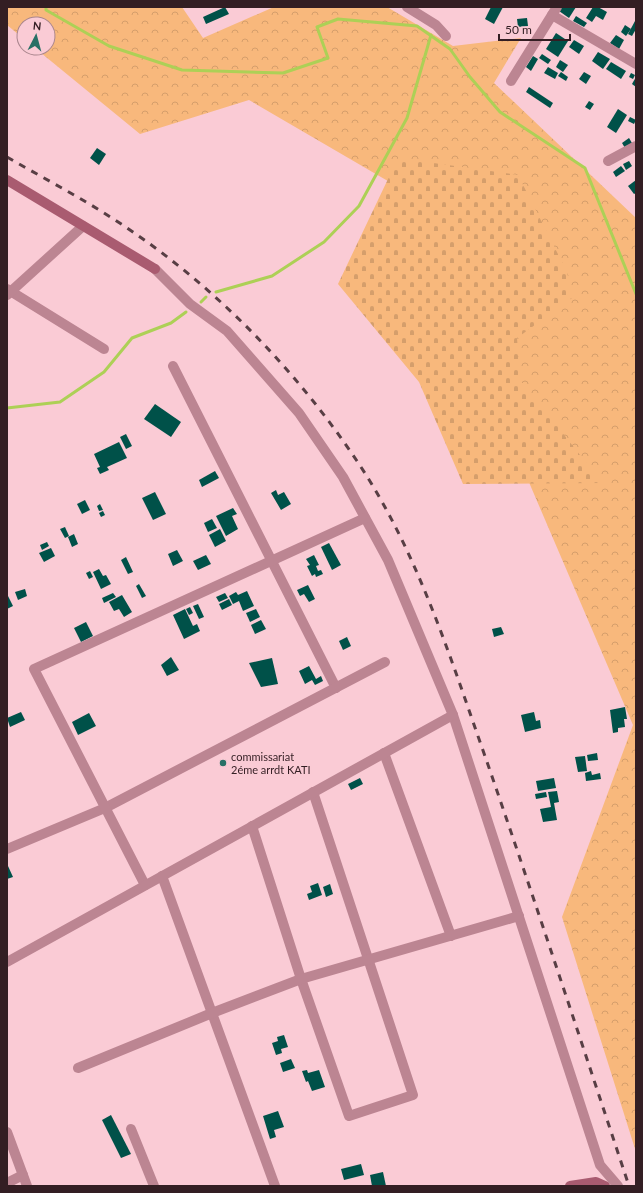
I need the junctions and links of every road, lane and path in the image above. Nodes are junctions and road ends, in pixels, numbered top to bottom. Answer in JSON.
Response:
{"nodes":[{"id":1,"x":407,"y":7,"type":"edge"},
{"id":2,"x":554,"y":11,"type":"edge"},
{"id":3,"x":446,"y":36,"type":"dead end"},
{"id":4,"x":636,"y":64,"type":"edge"},
{"id":5,"x":511,"y":81,"type":"dead end"},
{"id":6,"x":636,"y":146,"type":"edge"},
{"id":7,"x":608,"y":161,"type":"dead end"},
{"id":8,"x":7,"y":180,"type":"edge"},
{"id":9,"x":83,"y":226,"type":"junction"},
{"id":10,"x":8,"y":292,"type":"edge"},
{"id":11,"x":104,"y":349,"type":"dead end"},
{"id":12,"x":173,"y":366,"type":"dead end"},
{"id":13,"x":365,"y":518,"type":"junction"},
{"id":14,"x":272,"y":561,"type":"junction"},
{"id":15,"x":385,"y":662,"type":"dead end"},
{"id":16,"x":336,"y":688,"type":"junction"},
{"id":17,"x":453,"y":716,"type":"junction"},
{"id":18,"x":384,"y":753,"type":"junction"},
{"id":19,"x":314,"y":792,"type":"junction"},
{"id":20,"x":105,"y":808,"type":"junction"},
{"id":21,"x":252,"y":826,"type":"junction"},
{"id":22,"x":7,"y":849,"type":"edge"},
{"id":23,"x":162,"y":876,"type":"junction"},
{"id":24,"x":145,"y":886,"type":"junction"},
{"id":25,"x":519,"y":916,"type":"junction"},
{"id":26,"x":451,"y":936,"type":"junction"},
{"id":27,"x":368,"y":960,"type":"junction"},
{"id":28,"x":7,"y":962,"type":"edge"},
{"id":29,"x":301,"y":979,"type":"junction"},
{"id":30,"x":212,"y":1013,"type":"junction"},
{"id":31,"x":78,"y":1068,"type":"dead end"},
{"id":32,"x":131,"y":1129,"type":"dead end"},
{"id":33,"x":7,"y":1132,"type":"edge"},
{"id":34,"x":22,"y":1174,"type":"junction"},
{"id":35,"x":7,"y":1183,"type":"edge"},
{"id":36,"x":585,"y":1185,"type":"edge"},
{"id":37,"x":27,"y":1186,"type":"edge"},
{"id":38,"x":154,"y":1186,"type":"edge"},
{"id":39,"x":275,"y":1186,"type":"edge"},
{"id":40,"x":570,"y":1186,"type":"edge"},
{"id":41,"x":605,"y":1186,"type":"edge"},
{"id":42,"x":618,"y":1186,"type":"edge"}],
"edges":[{"from":1,"to":3,"type":"street"},
{"from":2,"to":4,"type":"street"},
{"from":2,"to":5,"type":"street"},
{"from":6,"to":7,"type":"street"},
{"from":8,"to":9,"type":"street"},
{"from":9,"to":10,"type":"street"},
{"from":9,"to":13,"type":"street"},
{"from":10,"to":11,"type":"street"},
{"from":12,"to":14,"type":"street"},
{"from":13,"to":14,"type":"street"},
{"from":13,"to":17,"type":"street"},
{"from":14,"to":16,"type":"street"},
{"from":14,"to":20,"type":"street"},
{"from":15,"to":16,"type":"street"},
{"from":16,"to":20,"type":"street"},
{"from":17,"to":18,"type":"street"},
{"from":17,"to":25,"type":"street"},
{"from":18,"to":19,"type":"street"},
{"from":18,"to":26,"type":"street"},
{"from":19,"to":21,"type":"street"},
{"from":19,"to":27,"type":"street"},
{"from":20,"to":22,"type":"street"},
{"from":20,"to":24,"type":"street"},
{"from":21,"to":23,"type":"street"},
{"from":21,"to":29,"type":"street"},
{"from":23,"to":24,"type":"street"},
{"from":23,"to":30,"type":"street"},
{"from":24,"to":28,"type":"street"},
{"from":25,"to":26,"type":"street"},
{"from":25,"to":42,"type":"street"},
{"from":26,"to":27,"type":"street"},
{"from":27,"to":29,"type":"street"},
{"from":27,"to":29,"type":"street"},
{"from":29,"to":30,"type":"street"},
{"from":30,"to":31,"type":"street"},
{"from":30,"to":39,"type":"street"},
{"from":32,"to":38,"type":"street"},
{"from":33,"to":34,"type":"street"},
{"from":34,"to":35,"type":"street"},
{"from":34,"to":37,"type":"street"},
{"from":36,"to":40,"type":"street"},
{"from":36,"to":41,"type":"street"}]}
